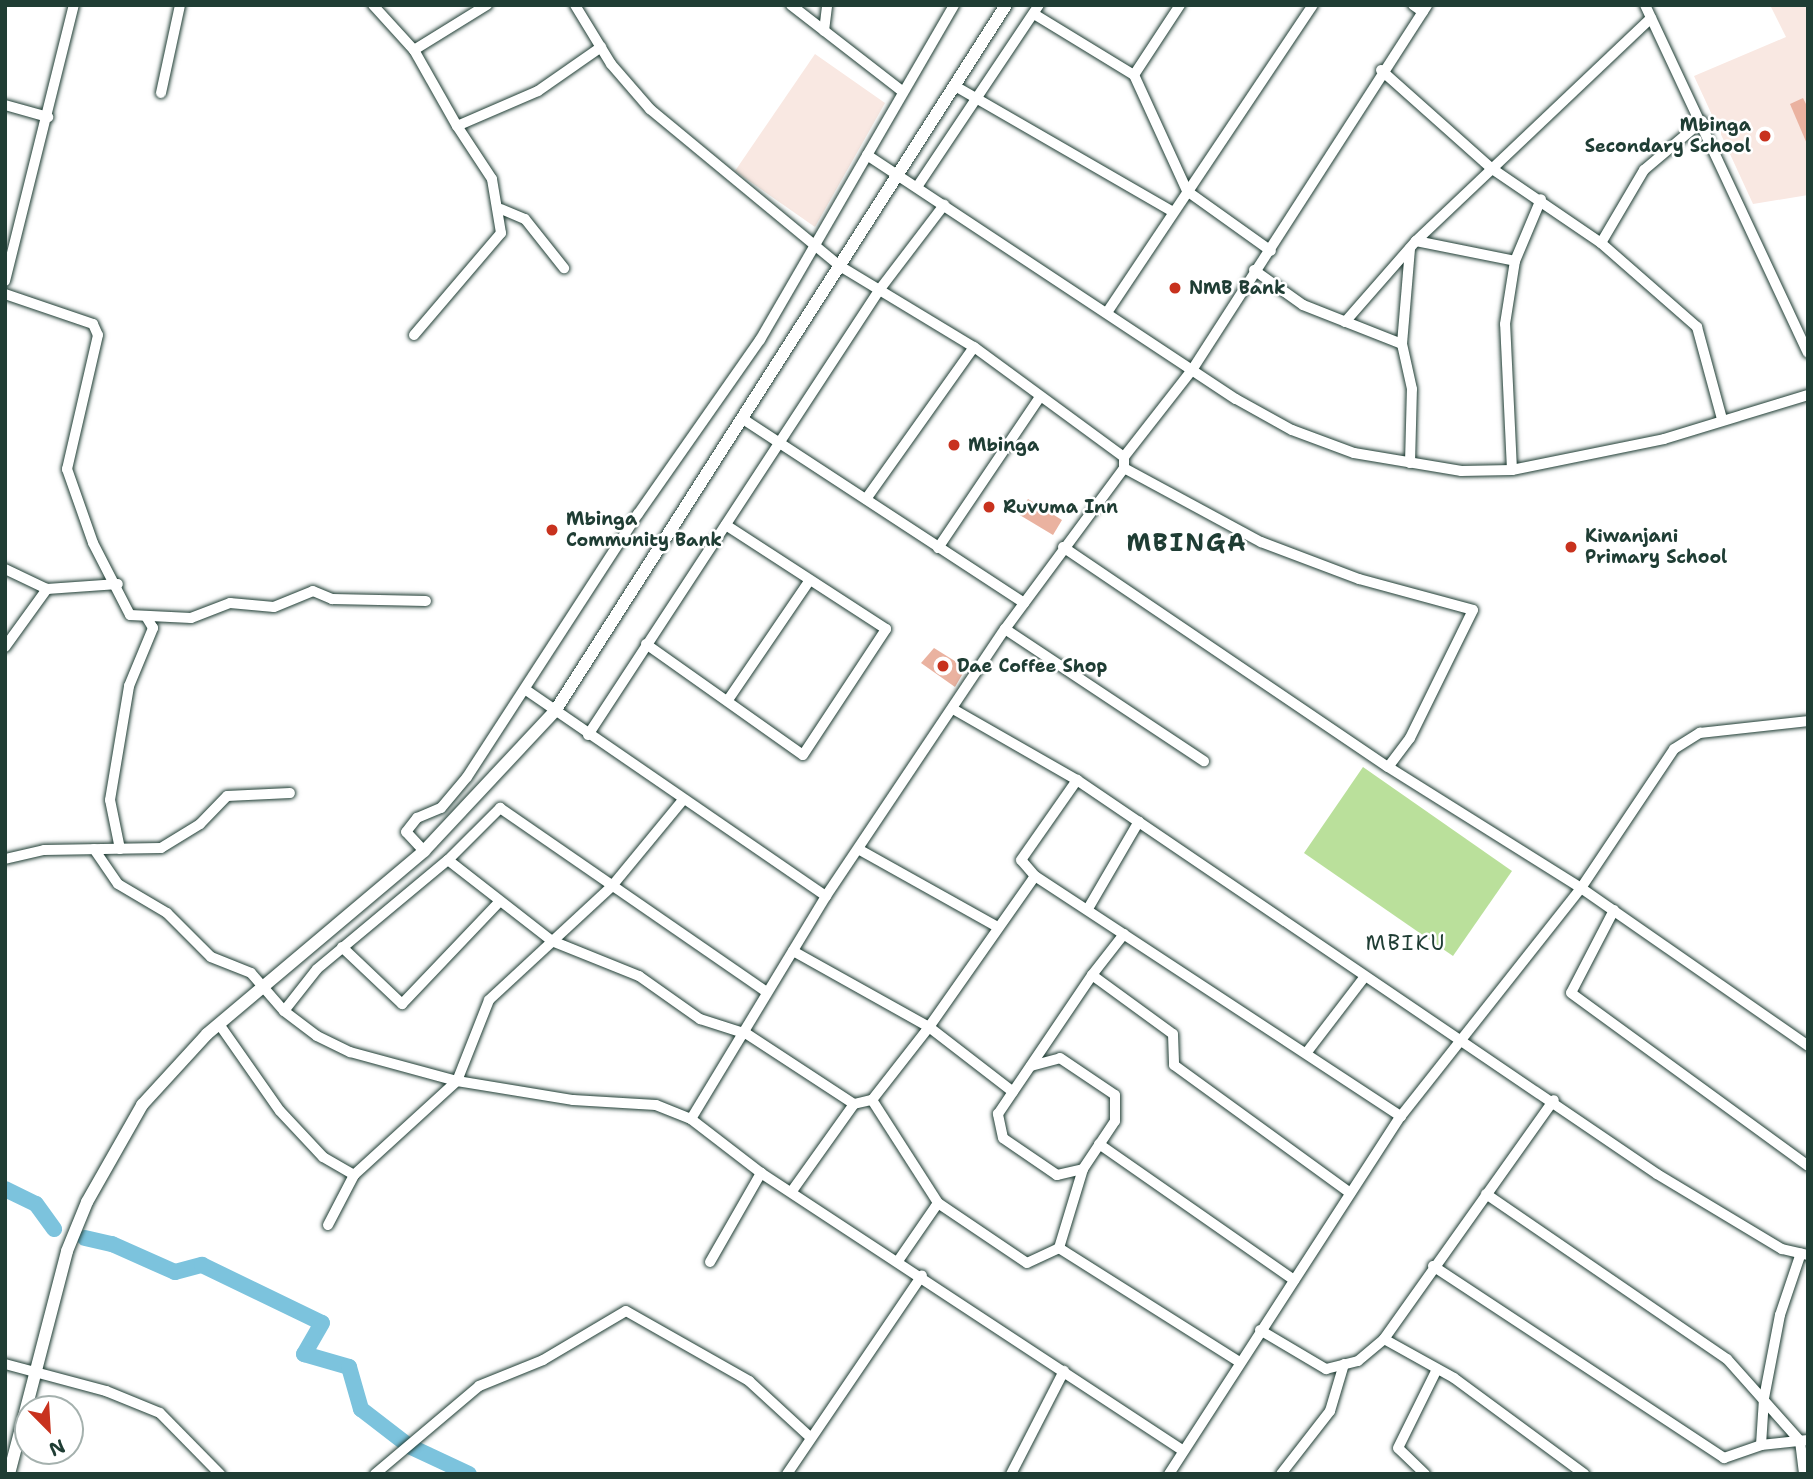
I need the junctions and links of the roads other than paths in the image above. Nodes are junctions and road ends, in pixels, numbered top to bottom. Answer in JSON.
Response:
{"nodes":[{"id":1,"x":74,"y":5,"type":"edge"},
{"id":2,"x":180,"y":5,"type":"edge"},
{"id":3,"x":373,"y":5,"type":"edge"},
{"id":4,"x":487,"y":5,"type":"edge"},
{"id":5,"x":575,"y":5,"type":"edge"},
{"id":6,"x":790,"y":5,"type":"edge"},
{"id":7,"x":827,"y":5,"type":"edge"},
{"id":8,"x":954,"y":5,"type":"edge"},
{"id":9,"x":1006,"y":5,"type":"edge"},
{"id":10,"x":1180,"y":5,"type":"edge"},
{"id":11,"x":1313,"y":5,"type":"edge"},
{"id":12,"x":1644,"y":5,"type":"edge"},
{"id":13,"x":1421,"y":7,"type":"edge"},
{"id":14,"x":1036,"y":10,"type":"edge"},
{"id":15,"x":1651,"y":18,"type":"junction"},
{"id":16,"x":824,"y":31,"type":"junction"},
{"id":17,"x":601,"y":47,"type":"junction"},
{"id":18,"x":414,"y":51,"type":"junction"},
{"id":19,"x":1381,"y":71,"type":"junction"},
{"id":20,"x":1134,"y":75,"type":"junction"},
{"id":21,"x":955,"y":86,"type":"junction"},
{"id":22,"x":902,"y":90,"type":"junction"},
{"id":23,"x":161,"y":93,"type":"dead end"},
{"id":24,"x":979,"y":97,"type":"junction"},
{"id":25,"x":5,"y":105,"type":"edge"},
{"id":26,"x":48,"y":117,"type":"junction"},
{"id":27,"x":1702,"y":121,"type":"junction"},
{"id":28,"x":457,"y":126,"type":"junction"},
{"id":29,"x":867,"y":155,"type":"junction"},
{"id":30,"x":1491,"y":168,"type":"junction"},
{"id":31,"x":898,"y":175,"type":"junction"},
{"id":32,"x":917,"y":187,"type":"junction"},
{"id":33,"x":1187,"y":191,"type":"junction"},
{"id":34,"x":1541,"y":199,"type":"junction"},
{"id":35,"x":944,"y":205,"type":"junction"},
{"id":36,"x":501,"y":209,"type":"junction"},
{"id":37,"x":1173,"y":212,"type":"junction"},
{"id":38,"x":1601,"y":243,"type":"junction"},
{"id":39,"x":1413,"y":244,"type":"junction"},
{"id":40,"x":817,"y":246,"type":"junction"},
{"id":41,"x":1271,"y":251,"type":"junction"},
{"id":42,"x":1515,"y":261,"type":"junction"},
{"id":43,"x":840,"y":266,"type":"junction"},
{"id":44,"x":564,"y":268,"type":"dead end"},
{"id":45,"x":1254,"y":270,"type":"junction"},
{"id":46,"x":5,"y":281,"type":"edge"},
{"id":47,"x":880,"y":289,"type":"junction"},
{"id":48,"x":5,"y":294,"type":"edge"},
{"id":49,"x":1108,"y":311,"type":"junction"},
{"id":50,"x":1345,"y":323,"type":"junction"},
{"id":51,"x":414,"y":335,"type":"dead end"},
{"id":52,"x":1402,"y":344,"type":"junction"},
{"id":53,"x":974,"y":347,"type":"junction"},
{"id":54,"x":1808,"y":353,"type":"edge"},
{"id":55,"x":1192,"y":370,"type":"junction"},
{"id":56,"x":1808,"y":395,"type":"edge"},
{"id":57,"x":1038,"y":398,"type":"junction"},
{"id":58,"x":743,"y":419,"type":"junction"},
{"id":59,"x":1722,"y":419,"type":"junction"},
{"id":60,"x":780,"y":442,"type":"junction"},
{"id":61,"x":1124,"y":462,"type":"junction"},
{"id":62,"x":1410,"y":463,"type":"junction"},
{"id":63,"x":1512,"y":470,"type":"junction"},
{"id":64,"x":866,"y":499,"type":"junction"},
{"id":65,"x":726,"y":525,"type":"junction"},
{"id":66,"x":938,"y":548,"type":"junction"},
{"id":67,"x":1063,"y":548,"type":"junction"},
{"id":68,"x":5,"y":569,"type":"edge"},
{"id":69,"x":810,"y":580,"type":"junction"},
{"id":70,"x":118,"y":584,"type":"junction"},
{"id":71,"x":47,"y":589,"type":"junction"},
{"id":72,"x":426,"y":601,"type":"dead end"},
{"id":73,"x":1024,"y":603,"type":"junction"},
{"id":74,"x":147,"y":618,"type":"junction"},
{"id":75,"x":1005,"y":629,"type":"junction"},
{"id":76,"x":646,"y":644,"type":"junction"},
{"id":77,"x":5,"y":647,"type":"edge"},
{"id":78,"x":526,"y":690,"type":"junction"},
{"id":79,"x":728,"y":700,"type":"junction"},
{"id":80,"x":953,"y":709,"type":"junction"},
{"id":81,"x":555,"y":711,"type":"junction"},
{"id":82,"x":1808,"y":721,"type":"edge"},
{"id":83,"x":588,"y":735,"type":"junction"},
{"id":84,"x":1204,"y":761,"type":"dead end"},
{"id":85,"x":1388,"y":767,"type":"junction"},
{"id":86,"x":1077,"y":780,"type":"junction"},
{"id":87,"x":290,"y":793,"type":"dead end"},
{"id":88,"x":683,"y":800,"type":"junction"},
{"id":89,"x":1139,"y":821,"type":"junction"},
{"id":90,"x":94,"y":849,"type":"junction"},
{"id":91,"x":120,"y":849,"type":"junction"},
{"id":92,"x":860,"y":850,"type":"junction"},
{"id":93,"x":424,"y":851,"type":"junction"},
{"id":94,"x":5,"y":859,"type":"edge"},
{"id":95,"x":448,"y":860,"type":"junction"},
{"id":96,"x":1035,"y":876,"type":"junction"},
{"id":97,"x":612,"y":886,"type":"junction"},
{"id":98,"x":1581,"y":888,"type":"junction"},
{"id":99,"x":827,"y":896,"type":"junction"},
{"id":100,"x":499,"y":902,"type":"junction"},
{"id":101,"x":1089,"y":907,"type":"junction"},
{"id":102,"x":1614,"y":910,"type":"junction"},
{"id":103,"x":998,"y":927,"type":"junction"},
{"id":104,"x":1124,"y":934,"type":"junction"},
{"id":105,"x":552,"y":941,"type":"junction"},
{"id":106,"x":342,"y":947,"type":"junction"},
{"id":107,"x":793,"y":951,"type":"junction"},
{"id":108,"x":1092,"y":975,"type":"junction"},
{"id":109,"x":1363,"y":979,"type":"junction"},
{"id":110,"x":263,"y":987,"type":"junction"},
{"id":111,"x":767,"y":992,"type":"junction"},
{"id":112,"x":284,"y":1011,"type":"junction"},
{"id":113,"x":219,"y":1024,"type":"junction"},
{"id":114,"x":929,"y":1027,"type":"junction"},
{"id":115,"x":747,"y":1034,"type":"junction"},
{"id":116,"x":1455,"y":1040,"type":"junction"},
{"id":117,"x":1808,"y":1046,"type":"edge"},
{"id":118,"x":1307,"y":1052,"type":"junction"},
{"id":119,"x":1031,"y":1066,"type":"junction"},
{"id":120,"x":457,"y":1082,"type":"junction"},
{"id":121,"x":1013,"y":1092,"type":"junction"},
{"id":122,"x":872,"y":1100,"type":"junction"},
{"id":123,"x":1554,"y":1100,"type":"junction"},
{"id":124,"x":854,"y":1104,"type":"junction"},
{"id":125,"x":1401,"y":1116,"type":"junction"},
{"id":126,"x":691,"y":1119,"type":"junction"},
{"id":127,"x":1099,"y":1144,"type":"junction"},
{"id":128,"x":1808,"y":1166,"type":"edge"},
{"id":129,"x":1083,"y":1169,"type":"junction"},
{"id":130,"x":761,"y":1174,"type":"junction"},
{"id":131,"x":354,"y":1175,"type":"junction"},
{"id":132,"x":792,"y":1191,"type":"junction"},
{"id":133,"x":1350,"y":1193,"type":"junction"},
{"id":134,"x":1486,"y":1194,"type":"junction"},
{"id":135,"x":938,"y":1203,"type":"junction"},
{"id":136,"x":328,"y":1225,"type":"dead end"},
{"id":137,"x":1059,"y":1248,"type":"junction"},
{"id":138,"x":1804,"y":1254,"type":"edge"},
{"id":139,"x":898,"y":1261,"type":"junction"},
{"id":140,"x":710,"y":1262,"type":"dead end"},
{"id":141,"x":1433,"y":1266,"type":"junction"},
{"id":142,"x":922,"y":1275,"type":"junction"},
{"id":143,"x":1294,"y":1280,"type":"junction"},
{"id":144,"x":1260,"y":1330,"type":"junction"},
{"id":145,"x":1384,"y":1339,"type":"junction"},
{"id":146,"x":1239,"y":1362,"type":"junction"},
{"id":147,"x":5,"y":1364,"type":"edge"},
{"id":148,"x":1344,"y":1364,"type":"junction"},
{"id":149,"x":1437,"y":1369,"type":"junction"},
{"id":150,"x":33,"y":1370,"type":"junction"},
{"id":151,"x":1064,"y":1371,"type":"junction"},
{"id":152,"x":1764,"y":1398,"type":"junction"},
{"id":153,"x":810,"y":1437,"type":"junction"},
{"id":154,"x":1804,"y":1440,"type":"edge"},
{"id":155,"x":1761,"y":1445,"type":"junction"},
{"id":156,"x":1182,"y":1450,"type":"junction"},
{"id":157,"x":9,"y":1474,"type":"edge"},
{"id":158,"x":220,"y":1474,"type":"edge"},
{"id":159,"x":375,"y":1474,"type":"edge"},
{"id":160,"x":787,"y":1474,"type":"edge"},
{"id":161,"x":1012,"y":1474,"type":"edge"},
{"id":162,"x":1169,"y":1474,"type":"edge"},
{"id":163,"x":1281,"y":1474,"type":"edge"},
{"id":164,"x":1425,"y":1474,"type":"edge"},
{"id":165,"x":1584,"y":1474,"type":"edge"},
{"id":166,"x":1804,"y":1474,"type":"edge"}],
"edges":[{"from":1,"to":26,"type":"street"},
{"from":2,"to":23,"type":"street"},
{"from":3,"to":18,"type":"street"},
{"from":4,"to":18,"type":"street"},
{"from":5,"to":17,"type":"street"},
{"from":6,"to":16,"type":"street"},
{"from":7,"to":16,"type":"street"},
{"from":8,"to":22,"type":"street"},
{"from":9,"to":21,"type":"main road"},
{"from":10,"to":20,"type":"street"},
{"from":11,"to":33,"type":"street"},
{"from":12,"to":15,"type":"street"},
{"from":13,"to":19,"type":"street"},
{"from":14,"to":20,"type":"street"},
{"from":14,"to":24,"type":"street"},
{"from":15,"to":27,"type":"street"},
{"from":15,"to":30,"type":"street"},
{"from":16,"to":22,"type":"street"},
{"from":17,"to":28,"type":"street"},
{"from":17,"to":40,"type":"street"},
{"from":18,"to":28,"type":"street"},
{"from":19,"to":30,"type":"street"},
{"from":19,"to":41,"type":"street"},
{"from":20,"to":33,"type":"street"},
{"from":21,"to":24,"type":"street"},
{"from":21,"to":31,"type":"main road"},
{"from":22,"to":29,"type":"street"},
{"from":24,"to":32,"type":"street"},
{"from":24,"to":37,"type":"street"},
{"from":25,"to":26,"type":"street"},
{"from":26,"to":46,"type":"street"},
{"from":27,"to":38,"type":"street"},
{"from":27,"to":54,"type":"street"},
{"from":28,"to":36,"type":"street"},
{"from":29,"to":31,"type":"street"},
{"from":29,"to":40,"type":"street"},
{"from":30,"to":34,"type":"street"},
{"from":30,"to":39,"type":"street"},
{"from":31,"to":32,"type":"street"},
{"from":31,"to":43,"type":"main road"},
{"from":32,"to":35,"type":"street"},
{"from":33,"to":37,"type":"street"},
{"from":33,"to":41,"type":"street"},
{"from":34,"to":38,"type":"street"},
{"from":34,"to":42,"type":"street"},
{"from":35,"to":47,"type":"street"},
{"from":35,"to":49,"type":"street"},
{"from":36,"to":44,"type":"street"},
{"from":36,"to":51,"type":"street"},
{"from":37,"to":49,"type":"street"},
{"from":38,"to":59,"type":"street"},
{"from":39,"to":42,"type":"street"},
{"from":39,"to":50,"type":"street"},
{"from":39,"to":52,"type":"street"},
{"from":40,"to":43,"type":"street"},
{"from":40,"to":78,"type":"street"},
{"from":41,"to":45,"type":"street"},
{"from":42,"to":63,"type":"street"},
{"from":43,"to":47,"type":"street"},
{"from":43,"to":58,"type":"main road"},
{"from":45,"to":50,"type":"street"},
{"from":45,"to":55,"type":"street"},
{"from":47,"to":53,"type":"street"},
{"from":47,"to":60,"type":"street"},
{"from":48,"to":70,"type":"street"},
{"from":49,"to":55,"type":"street"},
{"from":50,"to":52,"type":"street"},
{"from":52,"to":62,"type":"street"},
{"from":53,"to":57,"type":"street"},
{"from":53,"to":64,"type":"street"},
{"from":55,"to":61,"type":"street"},
{"from":55,"to":62,"type":"street"},
{"from":56,"to":59,"type":"street"},
{"from":57,"to":61,"type":"street"},
{"from":57,"to":66,"type":"street"},
{"from":58,"to":60,"type":"street"},
{"from":58,"to":81,"type":"main road"},
{"from":59,"to":63,"type":"street"},
{"from":60,"to":64,"type":"street"},
{"from":60,"to":65,"type":"street"},
{"from":61,"to":67,"type":"street"},
{"from":61,"to":85,"type":"street"},
{"from":62,"to":63,"type":"street"},
{"from":64,"to":66,"type":"street"},
{"from":65,"to":69,"type":"street"},
{"from":65,"to":76,"type":"street"},
{"from":66,"to":73,"type":"street"},
{"from":67,"to":73,"type":"street"},
{"from":67,"to":85,"type":"street"},
{"from":68,"to":71,"type":"street"},
{"from":69,"to":79,"type":"street"},
{"from":69,"to":79,"type":"street"},
{"from":70,"to":71,"type":"street"},
{"from":70,"to":74,"type":"street"},
{"from":71,"to":77,"type":"street"},
{"from":72,"to":74,"type":"street"},
{"from":73,"to":75,"type":"street"},
{"from":74,"to":91,"type":"street"},
{"from":75,"to":80,"type":"street"},
{"from":75,"to":84,"type":"street"},
{"from":76,"to":79,"type":"street"},
{"from":76,"to":83,"type":"street"},
{"from":78,"to":81,"type":"street"},
{"from":78,"to":93,"type":"street"},
{"from":80,"to":86,"type":"street"},
{"from":80,"to":92,"type":"street"},
{"from":81,"to":83,"type":"street"},
{"from":81,"to":93,"type":"main road"},
{"from":82,"to":98,"type":"street"},
{"from":83,"to":88,"type":"street"},
{"from":85,"to":98,"type":"street"},
{"from":86,"to":89,"type":"street"},
{"from":86,"to":96,"type":"street"},
{"from":87,"to":91,"type":"street"},
{"from":88,"to":97,"type":"street"},
{"from":88,"to":99,"type":"street"},
{"from":89,"to":101,"type":"street"},
{"from":89,"to":109,"type":"street"},
{"from":90,"to":91,"type":"street"},
{"from":90,"to":94,"type":"street"},
{"from":90,"to":110,"type":"street"},
{"from":92,"to":99,"type":"street"},
{"from":92,"to":103,"type":"street"},
{"from":93,"to":110,"type":"main road"},
{"from":95,"to":97,"type":"street"},
{"from":95,"to":100,"type":"street"},
{"from":95,"to":106,"type":"street"},
{"from":96,"to":101,"type":"street"},
{"from":96,"to":103,"type":"street"},
{"from":97,"to":105,"type":"street"},
{"from":97,"to":111,"type":"street"},
{"from":98,"to":102,"type":"street"},
{"from":98,"to":116,"type":"street"},
{"from":99,"to":107,"type":"street"},
{"from":100,"to":105,"type":"street"},
{"from":100,"to":106,"type":"street"},
{"from":101,"to":104,"type":"street"},
{"from":102,"to":117,"type":"street"},
{"from":102,"to":128,"type":"street"},
{"from":103,"to":114,"type":"street"},
{"from":104,"to":108,"type":"street"},
{"from":104,"to":118,"type":"street"},
{"from":105,"to":115,"type":"street"},
{"from":105,"to":120,"type":"street"},
{"from":106,"to":112,"type":"street"},
{"from":107,"to":111,"type":"street"},
{"from":107,"to":114,"type":"street"},
{"from":108,"to":119,"type":"street"},
{"from":108,"to":133,"type":"street"},
{"from":109,"to":116,"type":"street"},
{"from":109,"to":118,"type":"street"},
{"from":110,"to":112,"type":"street"},
{"from":110,"to":113,"type":"main road"},
{"from":111,"to":115,"type":"street"},
{"from":112,"to":120,"type":"street"},
{"from":113,"to":131,"type":"street"},
{"from":113,"to":150,"type":"main road"},
{"from":114,"to":121,"type":"street"},
{"from":114,"to":122,"type":"street"},
{"from":115,"to":124,"type":"street"},
{"from":115,"to":126,"type":"street"},
{"from":116,"to":123,"type":"street"},
{"from":116,"to":125,"type":"street"},
{"from":118,"to":125,"type":"street"},
{"from":119,"to":121,"type":"street"},
{"from":119,"to":127,"type":"street"},
{"from":120,"to":126,"type":"street"},
{"from":120,"to":131,"type":"street"},
{"from":121,"to":129,"type":"street"},
{"from":122,"to":124,"type":"street"},
{"from":122,"to":135,"type":"street"},
{"from":123,"to":134,"type":"street"},
{"from":123,"to":138,"type":"street"},
{"from":124,"to":132,"type":"street"},
{"from":125,"to":133,"type":"street"},
{"from":126,"to":130,"type":"street"},
{"from":127,"to":129,"type":"street"},
{"from":127,"to":143,"type":"street"},
{"from":129,"to":137,"type":"street"},
{"from":130,"to":132,"type":"street"},
{"from":130,"to":140,"type":"street"},
{"from":131,"to":136,"type":"street"},
{"from":132,"to":139,"type":"street"},
{"from":133,"to":143,"type":"street"},
{"from":134,"to":141,"type":"street"},
{"from":134,"to":152,"type":"street"},
{"from":135,"to":137,"type":"street"},
{"from":135,"to":139,"type":"street"},
{"from":137,"to":146,"type":"street"},
{"from":138,"to":152,"type":"street"},
{"from":139,"to":142,"type":"street"},
{"from":141,"to":145,"type":"street"},
{"from":141,"to":155,"type":"street"},
{"from":142,"to":151,"type":"street"},
{"from":142,"to":153,"type":"street"},
{"from":143,"to":144,"type":"street"},
{"from":144,"to":146,"type":"street"},
{"from":144,"to":148,"type":"street"},
{"from":145,"to":148,"type":"street"},
{"from":145,"to":149,"type":"street"},
{"from":146,"to":156,"type":"street"},
{"from":147,"to":150,"type":"street"},
{"from":148,"to":163,"type":"street"},
{"from":149,"to":164,"type":"street"},
{"from":149,"to":165,"type":"street"},
{"from":150,"to":157,"type":"main road"},
{"from":150,"to":158,"type":"street"},
{"from":151,"to":156,"type":"street"},
{"from":151,"to":161,"type":"street"},
{"from":152,"to":154,"type":"street"},
{"from":152,"to":155,"type":"street"},
{"from":153,"to":159,"type":"street"},
{"from":153,"to":160,"type":"street"},
{"from":154,"to":155,"type":"street"},
{"from":154,"to":166,"type":"street"},
{"from":156,"to":162,"type":"street"}]}
